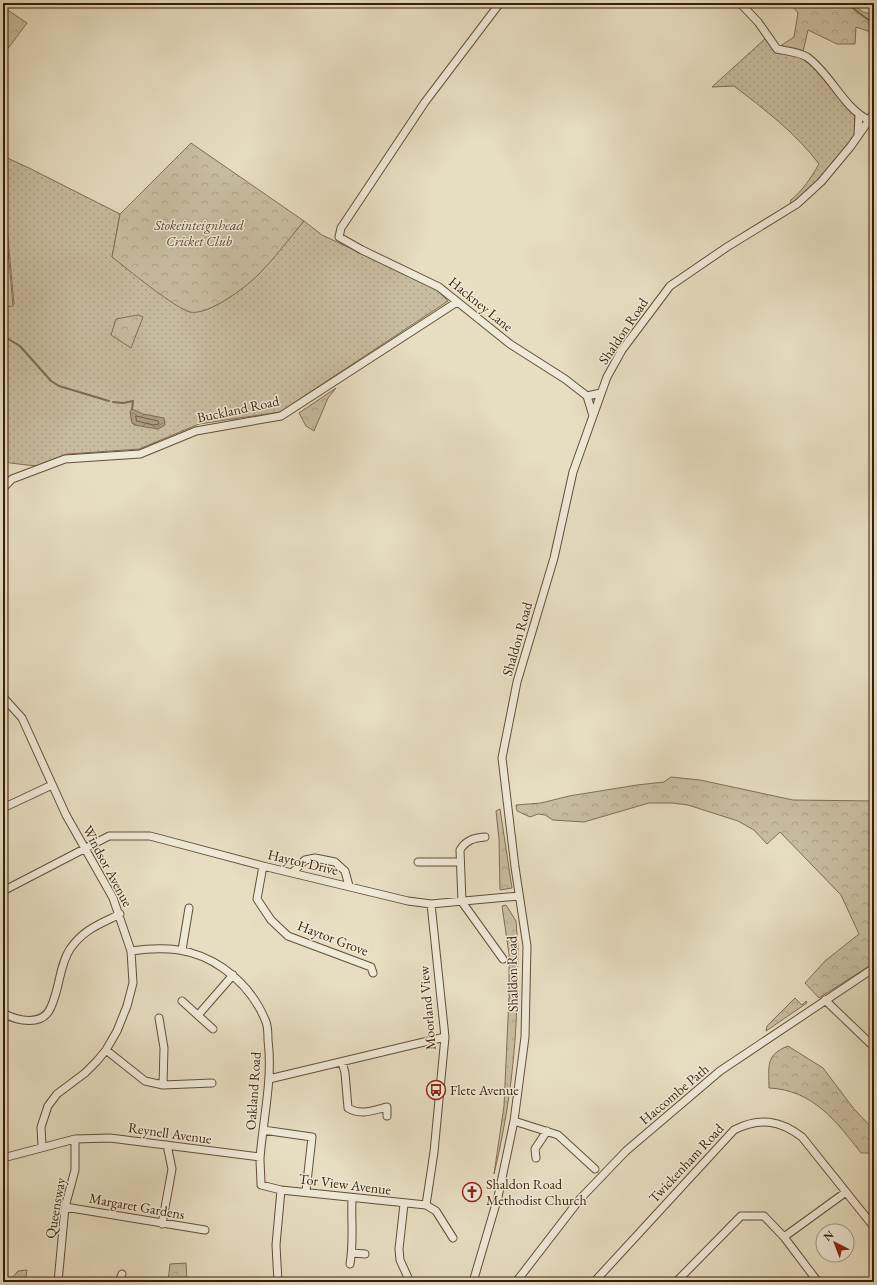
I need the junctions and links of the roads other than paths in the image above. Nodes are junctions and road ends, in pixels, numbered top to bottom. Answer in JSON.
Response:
{"nodes":[{"id":1,"x":500,"y":3,"type":"edge"},
{"id":2,"x":740,"y":3,"type":"edge"},
{"id":3,"x":874,"y":113,"type":"edge"},
{"id":4,"x":859,"y":115,"type":"junction"},
{"id":5,"x":869,"y":120,"type":"junction"},
{"id":6,"x":858,"y":136,"type":"junction"},
{"id":7,"x":457,"y":302,"type":"junction"},
{"id":8,"x":601,"y":393,"type":"junction"},
{"id":9,"x":587,"y":396,"type":"junction"},
{"id":10,"x":593,"y":416,"type":"junction"},
{"id":11,"x":3,"y":488,"type":"edge"},
{"id":12,"x":3,"y":697,"type":"edge"},
{"id":13,"x":52,"y":785,"type":"junction"},
{"id":14,"x":3,"y":808,"type":"edge"},
{"id":15,"x":485,"y":837,"type":"dead end"},
{"id":16,"x":84,"y":848,"type":"junction"},
{"id":17,"x":418,"y":862,"type":"dead end"},
{"id":18,"x":459,"y":862,"type":"junction"},
{"id":19,"x":263,"y":866,"type":"junction"},
{"id":20,"x":293,"y":872,"type":"junction"},
{"id":21,"x":349,"y":886,"type":"junction"},
{"id":22,"x":3,"y":890,"type":"edge"},
{"id":23,"x":519,"y":896,"type":"junction"},
{"id":24,"x":462,"y":902,"type":"junction"},
{"id":25,"x":431,"y":904,"type":"junction"},
{"id":26,"x":189,"y":908,"type":"dead end"},
{"id":27,"x":120,"y":914,"type":"junction"},
{"id":28,"x":182,"y":950,"type":"junction"},
{"id":29,"x":131,"y":951,"type":"junction"},
{"id":30,"x":503,"y":959,"type":"dead end"},
{"id":31,"x":874,"y":968,"type":"edge"},
{"id":32,"x":373,"y":973,"type":"dead end"},
{"id":33,"x":233,"y":975,"type":"junction"},
{"id":34,"x":824,"y":1000,"type":"junction"},
{"id":35,"x":182,"y":1001,"type":"dead end"},
{"id":36,"x":3,"y":1013,"type":"edge"},
{"id":37,"x":199,"y":1014,"type":"junction"},
{"id":38,"x":159,"y":1018,"type":"dead end"},
{"id":39,"x":213,"y":1029,"type":"dead end"},
{"id":40,"x":445,"y":1037,"type":"junction"},
{"id":41,"x":874,"y":1047,"type":"edge"},
{"id":42,"x":106,"y":1050,"type":"junction"},
{"id":43,"x":342,"y":1062,"type":"junction"},
{"id":44,"x":269,"y":1079,"type":"junction"},
{"id":45,"x":212,"y":1083,"type":"dead end"},
{"id":46,"x":163,"y":1085,"type":"junction"},
{"id":47,"x":387,"y":1116,"type":"dead end"},
{"id":48,"x":514,"y":1121,"type":"junction"},
{"id":49,"x":263,"y":1130,"type":"junction"},
{"id":50,"x":547,"y":1131,"type":"junction"},
{"id":51,"x":75,"y":1139,"type":"junction"},
{"id":52,"x":167,"y":1145,"type":"junction"},
{"id":53,"x":42,"y":1146,"type":"junction"},
{"id":54,"x":260,"y":1157,"type":"junction"},
{"id":55,"x":3,"y":1158,"type":"edge"},
{"id":56,"x":536,"y":1158,"type":"dead end"},
{"id":57,"x":595,"y":1169,"type":"dead end"},
{"id":58,"x":261,"y":1185,"type":"joint"},
{"id":59,"x":281,"y":1190,"type":"junction"},
{"id":60,"x":306,"y":1191,"type":"junction"},
{"id":61,"x":846,"y":1192,"type":"junction"},
{"id":62,"x":352,"y":1198,"type":"junction"},
{"id":63,"x":404,"y":1204,"type":"junction"},
{"id":64,"x":426,"y":1205,"type":"junction"},
{"id":65,"x":65,"y":1207,"type":"junction"},
{"id":66,"x":162,"y":1224,"type":"junction"},
{"id":67,"x":874,"y":1227,"type":"edge"},
{"id":68,"x":205,"y":1230,"type":"dead end"},
{"id":69,"x":784,"y":1237,"type":"junction"},
{"id":70,"x":453,"y":1238,"type":"dead end"},
{"id":71,"x":352,"y":1252,"type":"junction"},
{"id":72,"x":365,"y":1254,"type":"dead end"},
{"id":73,"x":350,"y":1264,"type":"dead end"},
{"id":74,"x":122,"y":1274,"type":"dead end"},
{"id":75,"x":58,"y":1282,"type":"edge"},
{"id":76,"x":119,"y":1282,"type":"edge"},
{"id":77,"x":278,"y":1282,"type":"edge"},
{"id":78,"x":410,"y":1282,"type":"edge"},
{"id":79,"x":473,"y":1282,"type":"edge"},
{"id":80,"x":516,"y":1282,"type":"edge"},
{"id":81,"x":594,"y":1282,"type":"edge"},
{"id":82,"x":676,"y":1282,"type":"edge"},
{"id":83,"x":818,"y":1282,"type":"edge"}],
"edges":[{"from":1,"to":7,"type":"street","name":"Hackney Lane"},
{"from":2,"to":4,"type":"street"},
{"from":3,"to":5,"type":"street","name":"Shaldon Road"},
{"from":4,"to":5,"type":"street"},
{"from":4,"to":6,"type":"street"},
{"from":5,"to":6,"type":"street","name":"Shaldon Road"},
{"from":6,"to":8,"type":"street","name":"Shaldon Road"},
{"from":7,"to":9,"type":"street","name":"Hackney Lane"},
{"from":7,"to":11,"type":"street","name":"Buckland Road"},
{"from":8,"to":9,"type":"street"},
{"from":8,"to":10,"type":"street","name":"Shaldon Road"},
{"from":9,"to":10,"type":"street"},
{"from":10,"to":23,"type":"street","name":"Shaldon Road"},
{"from":12,"to":13,"type":"street"},
{"from":13,"to":14,"type":"street"},
{"from":13,"to":16,"type":"street","name":"Windsor Avenue"},
{"from":15,"to":18,"type":"street"},
{"from":16,"to":19,"type":"street","name":"Haytor Drive"},
{"from":16,"to":22,"type":"street","name":"Haytor Drive"},
{"from":16,"to":27,"type":"street","name":"Windsor Avenue"},
{"from":17,"to":18,"type":"street"},
{"from":18,"to":24,"type":"street"},
{"from":19,"to":20,"type":"street","name":"Haytor Drive"},
{"from":19,"to":32,"type":"street","name":"Haytor Grove"},
{"from":20,"to":21,"type":"street","name":"Haytor Drive"},
{"from":20,"to":21,"type":"street"},
{"from":21,"to":25,"type":"street","name":"Haytor Drive"},
{"from":23,"to":24,"type":"street","name":"Haytor Drive"},
{"from":23,"to":48,"type":"street","name":"Shaldon Road"},
{"from":24,"to":25,"type":"street","name":"Haytor Drive"},
{"from":24,"to":30,"type":"street"},
{"from":25,"to":40,"type":"street","name":"Moorland View"},
{"from":26,"to":28,"type":"street"},
{"from":27,"to":29,"type":"street","name":"Windsor Avenue"},
{"from":27,"to":36,"type":"street"},
{"from":28,"to":29,"type":"street","name":"Oakland Road"},
{"from":28,"to":33,"type":"street","name":"Oakland Road"},
{"from":29,"to":42,"type":"street","name":"Windsor Avenue"},
{"from":31,"to":34,"type":"street","name":"Haccombe Path"},
{"from":33,"to":37,"type":"street"},
{"from":33,"to":44,"type":"street","name":"Oakland Road"},
{"from":34,"to":41,"type":"street"},
{"from":34,"to":80,"type":"street","name":"Haccombe Path"},
{"from":35,"to":37,"type":"street"},
{"from":37,"to":39,"type":"street"},
{"from":38,"to":46,"type":"street"},
{"from":40,"to":43,"type":"street"},
{"from":40,"to":64,"type":"street","name":"Moorland View"},
{"from":42,"to":46,"type":"street"},
{"from":42,"to":53,"type":"street","name":"Windsor Avenue"},
{"from":43,"to":44,"type":"street"},
{"from":43,"to":47,"type":"street"},
{"from":44,"to":49,"type":"street","name":"Oakland Road"},
{"from":45,"to":46,"type":"street"},
{"from":48,"to":50,"type":"street"},
{"from":48,"to":79,"type":"street","name":"Shaldon Road"},
{"from":49,"to":54,"type":"street","name":"Oakland Road"},
{"from":49,"to":60,"type":"street"},
{"from":50,"to":56,"type":"street"},
{"from":50,"to":57,"type":"street"},
{"from":51,"to":52,"type":"street","name":"Reynell Avenue"},
{"from":51,"to":53,"type":"street","name":"Reynell Avenue"},
{"from":51,"to":65,"type":"street","name":"Queensway"},
{"from":52,"to":54,"type":"street","name":"Reynell Avenue"},
{"from":52,"to":66,"type":"street"},
{"from":53,"to":55,"type":"street","name":"Reynell Avenue"},
{"from":54,"to":58,"type":"street","name":"Oakland Road"},
{"from":58,"to":59,"type":"street","name":"Tor View Avenue"},
{"from":59,"to":60,"type":"street","name":"Tor View Avenue"},
{"from":59,"to":77,"type":"street"},
{"from":60,"to":62,"type":"street","name":"Tor View Avenue"},
{"from":61,"to":67,"type":"street","name":"Twickenham Road"},
{"from":61,"to":69,"type":"street"},
{"from":61,"to":81,"type":"street","name":"Twickenham Road"},
{"from":62,"to":63,"type":"street","name":"Tor View Avenue"},
{"from":62,"to":71,"type":"street"},
{"from":63,"to":64,"type":"street","name":"Tor View Avenue"},
{"from":63,"to":78,"type":"street"},
{"from":64,"to":70,"type":"street"},
{"from":65,"to":66,"type":"street","name":"Margaret Gardens"},
{"from":65,"to":75,"type":"street","name":"Queensway"},
{"from":66,"to":68,"type":"street","name":"Margaret Gardens"},
{"from":69,"to":82,"type":"street"},
{"from":69,"to":83,"type":"street"},
{"from":71,"to":72,"type":"street"},
{"from":71,"to":73,"type":"street"},
{"from":74,"to":76,"type":"street"}]}
